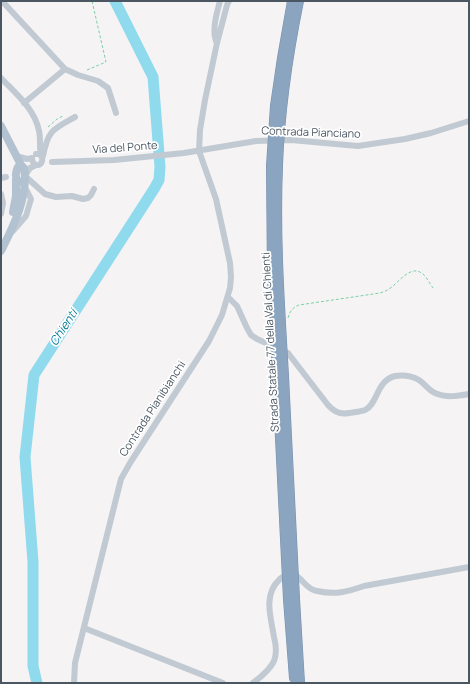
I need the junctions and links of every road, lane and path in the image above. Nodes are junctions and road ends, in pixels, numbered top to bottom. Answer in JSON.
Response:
{"nodes":[{"id":1,"x":2,"y":1,"type":"edge"},
{"id":2,"x":92,"y":1,"type":"edge"},
{"id":3,"x":220,"y":1,"type":"edge"},
{"id":4,"x":229,"y":1,"type":"edge"},
{"id":5,"x":292,"y":1,"type":"edge"},
{"id":6,"x":299,"y":1,"type":"edge"},
{"id":7,"x":217,"y":43,"type":"junction"},
{"id":8,"x":65,"y":69,"type":"junction"},
{"id":9,"x":78,"y":75,"type":"junction"},
{"id":10,"x":1,"y":78,"type":"edge"},
{"id":11,"x":24,"y":103,"type":"junction"},
{"id":12,"x":116,"y":113,"type":"dead end"},
{"id":13,"x":75,"y":117,"type":"dead end"},
{"id":14,"x":469,"y":121,"type":"edge"},
{"id":15,"x":1,"y":126,"type":"edge"},
{"id":16,"x":199,"y":151,"type":"junction"},
{"id":17,"x":16,"y":156,"type":"junction"},
{"id":18,"x":38,"y":159,"type":"junction"},
{"id":19,"x":21,"y":165,"type":"junction"},
{"id":20,"x":10,"y":178,"type":"edge"},
{"id":21,"x":25,"y":181,"type":"junction"},
{"id":22,"x":94,"y":188,"type":"dead end"},
{"id":23,"x":1,"y":194,"type":"edge"},
{"id":24,"x":1,"y":214,"type":"edge"},
{"id":25,"x":7,"y":238,"type":"junction"},
{"id":26,"x":1,"y":251,"type":"edge"},
{"id":27,"x":433,"y":288,"type":"dead end"},
{"id":28,"x":228,"y":297,"type":"junction"},
{"id":29,"x":288,"y":322,"type":"dead end"},
{"id":30,"x":469,"y":394,"type":"edge"},
{"id":31,"x":469,"y":567,"type":"edge"},
{"id":32,"x":292,"y":599,"type":"junction"},
{"id":33,"x":84,"y":628,"type":"junction"},
{"id":34,"x":74,"y":683,"type":"edge"},
{"id":35,"x":223,"y":683,"type":"edge"},
{"id":36,"x":253,"y":683,"type":"edge"},
{"id":37,"x":294,"y":683,"type":"edge"},
{"id":38,"x":300,"y":683,"type":"edge"}],
"edges":[{"from":1,"to":8,"type":"street"},
{"from":2,"to":9,"type":"path"},
{"from":3,"to":7,"type":"street"},
{"from":4,"to":7,"type":"street"},
{"from":5,"to":32,"type":"highway","name":"Strada Statale 77 della Val di Chienti","bridge":true},
{"from":6,"to":32,"type":"highway","name":"Strada Statale 77 della Val di Chienti","bridge":true},
{"from":7,"to":16,"type":"street"},
{"from":8,"to":9,"type":"street"},
{"from":8,"to":11,"type":"street"},
{"from":9,"to":12,"type":"street"},
{"from":10,"to":11,"type":"street"},
{"from":11,"to":18,"type":"street"},
{"from":13,"to":18,"type":"street"},
{"from":14,"to":16,"type":"street","name":"Contrada Pianciano"},
{"from":15,"to":17,"type":"main road"},
{"from":16,"to":18,"type":"street","name":"Via del Ponte"},
{"from":16,"to":28,"type":"street","name":"Contrada Pianibianchi"},
{"from":17,"to":18,"type":"street","name":"Via del Ponte"},
{"from":17,"to":19,"type":"main road"},
{"from":18,"to":19,"type":"street","name":"Via del Ponte"},
{"from":18,"to":21,"type":"street"},
{"from":19,"to":20,"type":"main road"},
{"from":19,"to":21,"type":"main road"},
{"from":20,"to":21,"type":"main road"},
{"from":20,"to":25,"type":"main road"},
{"from":21,"to":22,"type":"street"},
{"from":21,"to":25,"type":"main road"},
{"from":23,"to":24,"type":"street"},
{"from":25,"to":26,"type":"main road"},
{"from":27,"to":29,"type":"path"},
{"from":28,"to":30,"type":"street"},
{"from":28,"to":33,"type":"street","name":"Contrada Pianibianchi"},
{"from":31,"to":36,"type":"street"},
{"from":32,"to":37,"type":"highway","name":"Strada Statale 77 della Val di Chienti"},
{"from":32,"to":38,"type":"highway","name":"Strada Statale 77 della Val di Chienti"},
{"from":33,"to":34,"type":"street","name":"Contrada Pianibianchi"},
{"from":33,"to":35,"type":"street"}]}
